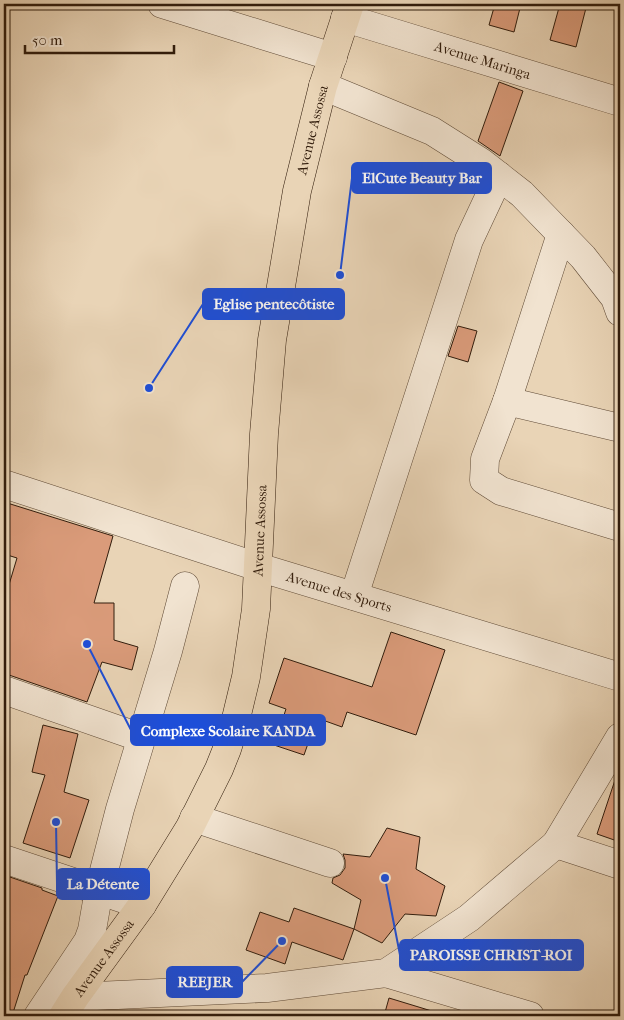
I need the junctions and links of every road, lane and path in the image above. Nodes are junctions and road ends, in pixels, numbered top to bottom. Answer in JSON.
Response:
{"nodes":[{"id":1,"x":162,"y":4,"type":"edge"},
{"id":2,"x":347,"y":11,"type":"edge"},
{"id":3,"x":333,"y":57,"type":"junction"},
{"id":4,"x":323,"y":86,"type":"junction"},
{"id":5,"x":620,"y":102,"type":"edge"},
{"id":6,"x":500,"y":176,"type":"junction"},
{"id":7,"x":561,"y":234,"type":"junction"},
{"id":8,"x":618,"y":303,"type":"edge"},
{"id":9,"x":507,"y":401,"type":"junction"},
{"id":10,"x":620,"y":428,"type":"edge"},
{"id":11,"x":4,"y":484,"type":"edge"},
{"id":12,"x":620,"y":528,"type":"edge"},
{"id":13,"x":258,"y":567,"type":"junction"},
{"id":14,"x":185,"y":586,"type":"dead end"},
{"id":15,"x":354,"y":596,"type":"junction"},
{"id":16,"x":617,"y":671,"type":"edge"},
{"id":17,"x":4,"y":690,"type":"edge"},
{"id":18,"x":620,"y":737,"type":"edge"},
{"id":19,"x":142,"y":738,"type":"junction"},
{"id":20,"x":194,"y":818,"type":"junction"},
{"id":21,"x":556,"y":844,"type":"junction"},
{"id":22,"x":4,"y":859,"type":"edge"},
{"id":23,"x":330,"y":863,"type":"dead end"},
{"id":24,"x":620,"y":865,"type":"edge"},
{"id":25,"x":99,"y":890,"type":"junction"},
{"id":26,"x":142,"y":905,"type":"junction"},
{"id":27,"x":386,"y":973,"type":"junction"},
{"id":28,"x":69,"y":1007,"type":"edge"},
{"id":29,"x":38,"y":1016,"type":"edge"},
{"id":30,"x":530,"y":1016,"type":"edge"}],
"edges":[{"from":1,"to":3,"type":"street"},
{"from":2,"to":3,"type":"main road","name":"Avenue Assossa"},
{"from":2,"to":5,"type":"street","name":"Avenue Maringa"},
{"from":3,"to":4,"type":"main road","name":"Avenue Assossa"},
{"from":4,"to":6,"type":"street"},
{"from":4,"to":13,"type":"main road","name":"Avenue Assossa"},
{"from":6,"to":7,"type":"street"},
{"from":6,"to":15,"type":"street"},
{"from":7,"to":8,"type":"street"},
{"from":7,"to":9,"type":"street"},
{"from":9,"to":10,"type":"street"},
{"from":9,"to":12,"type":"street"},
{"from":11,"to":13,"type":"street","name":"Avenue des Sports"},
{"from":13,"to":15,"type":"street","name":"Avenue des Sports"},
{"from":13,"to":20,"type":"main road","name":"Avenue Assossa"},
{"from":14,"to":19,"type":"street"},
{"from":15,"to":16,"type":"street","name":"Avenue des Sports"},
{"from":17,"to":19,"type":"street"},
{"from":18,"to":21,"type":"street"},
{"from":19,"to":25,"type":"street"},
{"from":20,"to":23,"type":"street"},
{"from":20,"to":26,"type":"main road","name":"Avenue Assossa"},
{"from":21,"to":24,"type":"street"},
{"from":21,"to":27,"type":"street"},
{"from":22,"to":25,"type":"street"},
{"from":25,"to":26,"type":"street"},
{"from":25,"to":29,"type":"street"},
{"from":26,"to":28,"type":"main road","name":"Avenue Assossa"},
{"from":27,"to":28,"type":"street"},
{"from":27,"to":30,"type":"street"}]}
